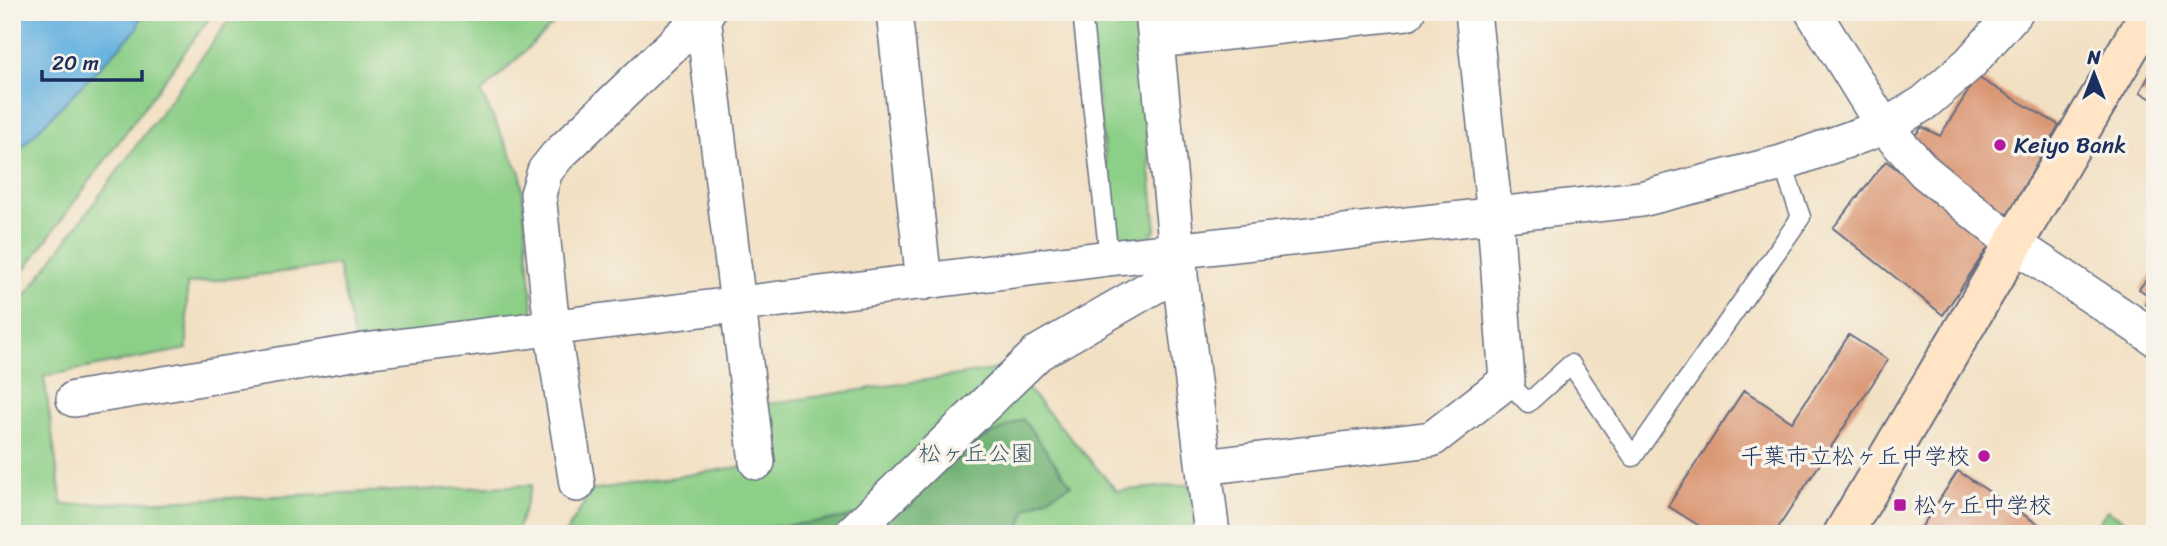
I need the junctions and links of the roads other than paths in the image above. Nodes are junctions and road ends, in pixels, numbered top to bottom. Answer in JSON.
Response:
{"nodes":[{"id":1,"x":894,"y":12,"type":"edge"},
{"id":2,"x":1082,"y":12,"type":"edge"},
{"id":3,"x":1407,"y":12,"type":"edge"},
{"id":4,"x":1473,"y":12,"type":"edge"},
{"id":5,"x":1813,"y":12,"type":"edge"},
{"id":6,"x":2015,"y":12,"type":"edge"},
{"id":7,"x":2150,"y":12,"type":"edge"},
{"id":8,"x":705,"y":14,"type":"edge"},
{"id":9,"x":1155,"y":26,"type":"edge"},
{"id":10,"x":1884,"y":127,"type":"junction"},
{"id":11,"x":1782,"y":163,"type":"junction"},
{"id":12,"x":1495,"y":216,"type":"junction"},
{"id":13,"x":2014,"y":244,"type":"junction"},
{"id":14,"x":1109,"y":258,"type":"junction"},
{"id":15,"x":1179,"y":262,"type":"junction"},
{"id":16,"x":924,"y":282,"type":"junction"},
{"id":17,"x":738,"y":305,"type":"junction"},
{"id":18,"x":552,"y":328,"type":"junction"},
{"id":19,"x":2155,"y":338,"type":"edge"},
{"id":20,"x":1507,"y":381,"type":"junction"},
{"id":21,"x":74,"y":399,"type":"dead end"},
{"id":22,"x":757,"y":462,"type":"dead end"},
{"id":23,"x":1204,"y":467,"type":"junction"},
{"id":24,"x":577,"y":484,"type":"dead end"},
{"id":25,"x":850,"y":534,"type":"edge"},
{"id":26,"x":1212,"y":534,"type":"edge"},
{"id":27,"x":1843,"y":534,"type":"edge"}],
"edges":[{"from":1,"to":16,"type":"street"},
{"from":2,"to":14,"type":"lane"},
{"from":3,"to":9,"type":"street"},
{"from":4,"to":12,"type":"street"},
{"from":5,"to":10,"type":"street"},
{"from":6,"to":10,"type":"street"},
{"from":7,"to":13,"type":"street"},
{"from":8,"to":17,"type":"street"},
{"from":8,"to":18,"type":"street"},
{"from":9,"to":15,"type":"street"},
{"from":10,"to":11,"type":"street"},
{"from":10,"to":13,"type":"street"},
{"from":11,"to":12,"type":"street"},
{"from":11,"to":20,"type":"lane"},
{"from":12,"to":15,"type":"street"},
{"from":12,"to":20,"type":"street"},
{"from":13,"to":19,"type":"street"},
{"from":13,"to":27,"type":"street"},
{"from":14,"to":15,"type":"street"},
{"from":14,"to":16,"type":"street"},
{"from":15,"to":23,"type":"street"},
{"from":15,"to":25,"type":"street"},
{"from":16,"to":17,"type":"street"},
{"from":17,"to":18,"type":"street"},
{"from":17,"to":22,"type":"street"},
{"from":18,"to":21,"type":"street"},
{"from":18,"to":24,"type":"street"},
{"from":20,"to":23,"type":"street"},
{"from":23,"to":26,"type":"street"}]}
